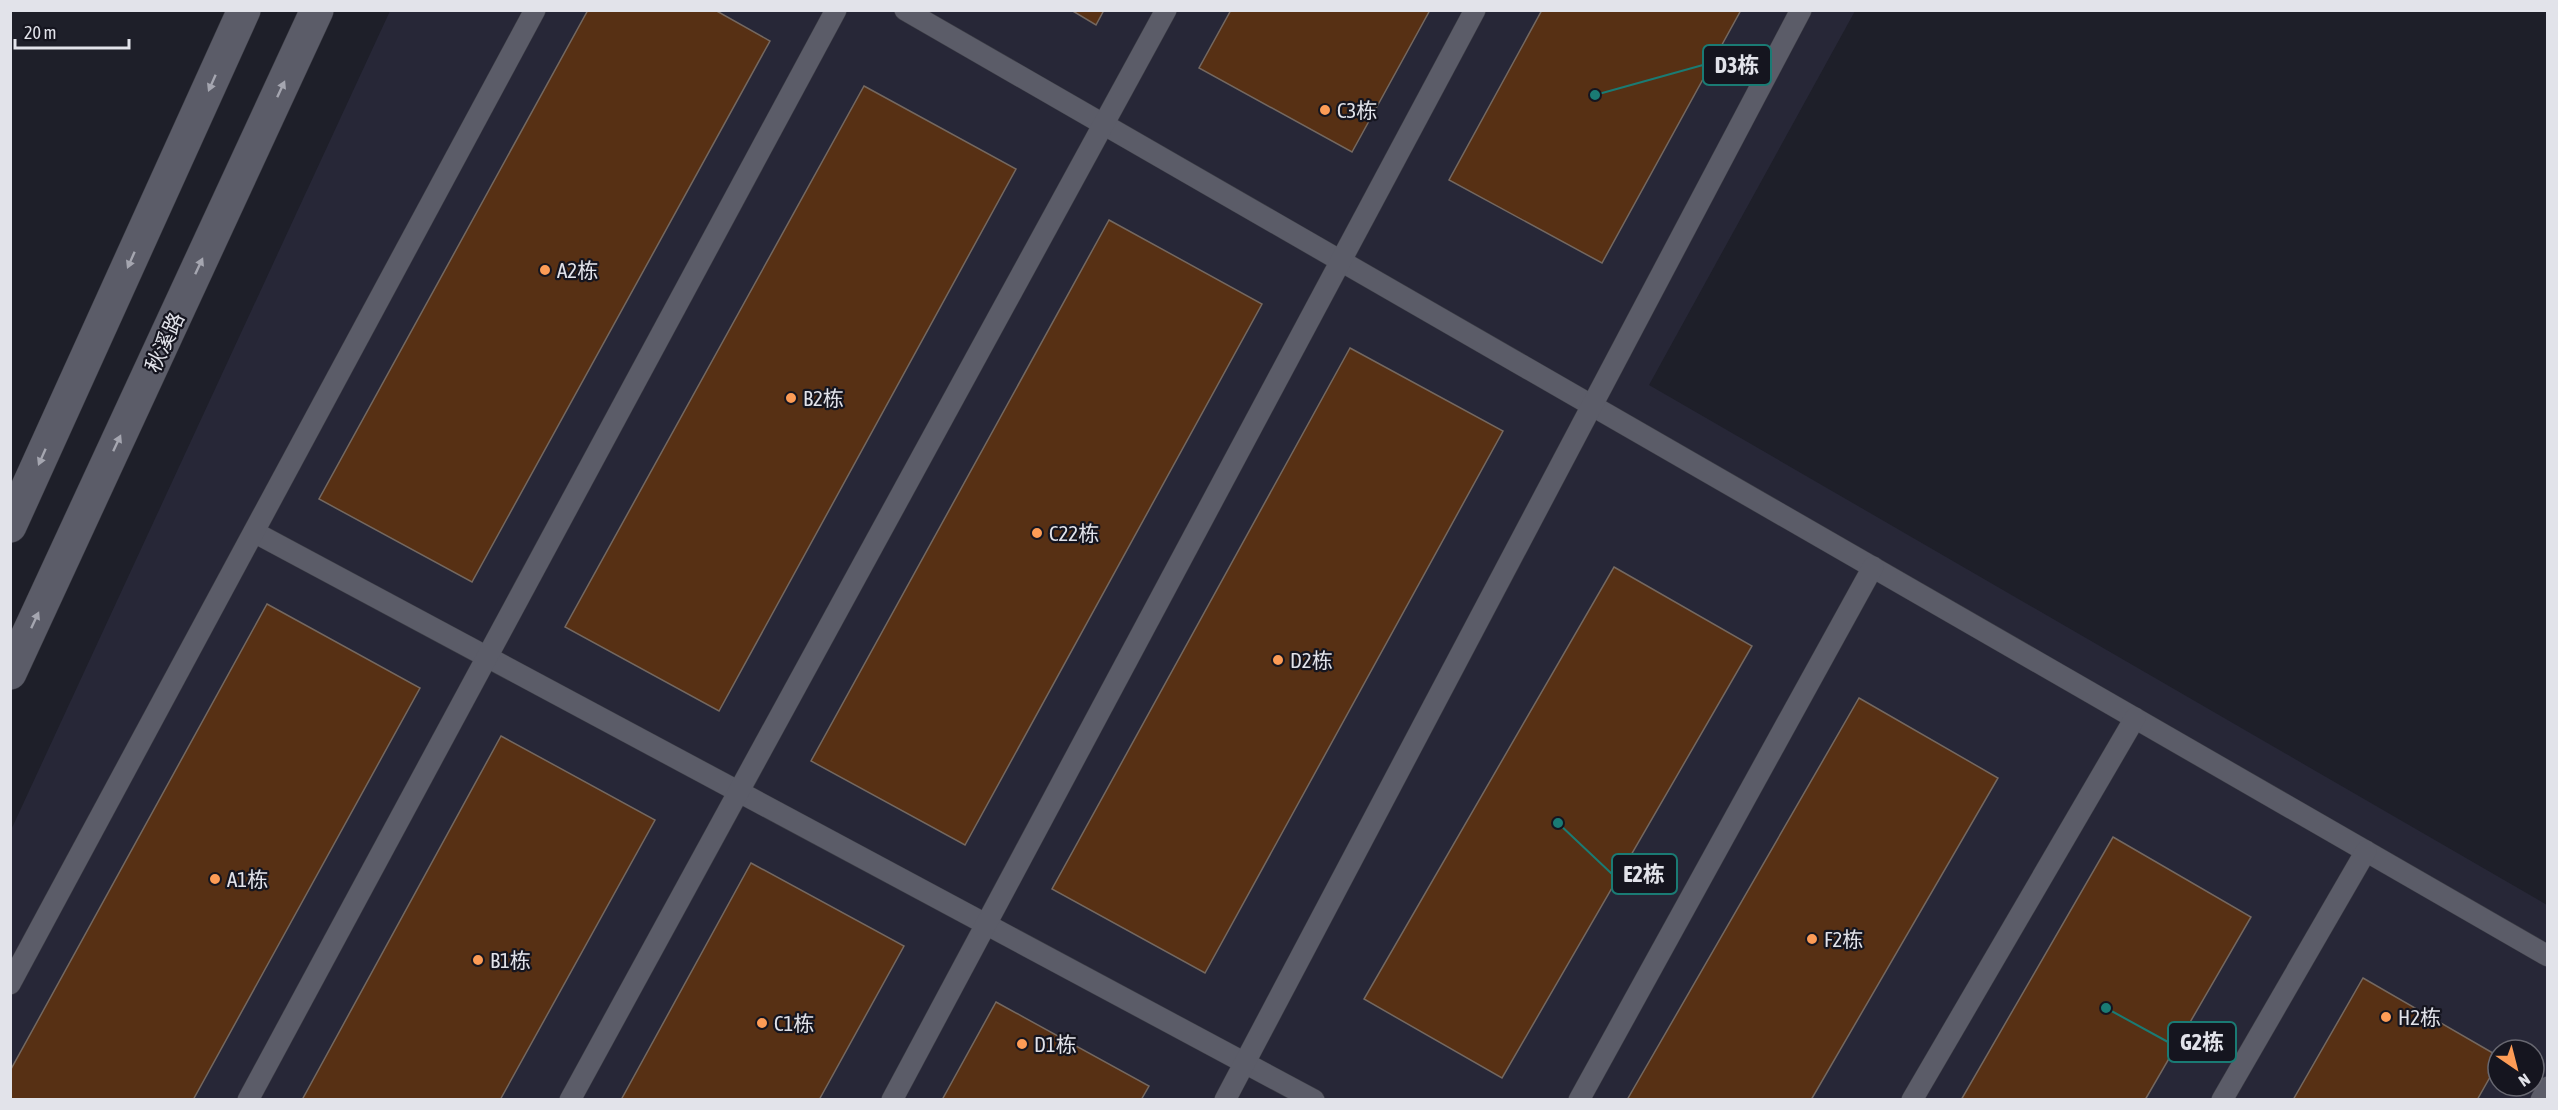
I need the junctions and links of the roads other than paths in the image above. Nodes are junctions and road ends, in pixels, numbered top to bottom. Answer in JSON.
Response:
{"nodes":[{"id":1,"x":244,"y":10,"type":"edge"},
{"id":2,"x":317,"y":10,"type":"edge"},
{"id":3,"x":535,"y":10,"type":"edge"},
{"id":4,"x":836,"y":10,"type":"edge"},
{"id":5,"x":904,"y":10,"type":"edge"},
{"id":6,"x":1166,"y":10,"type":"edge"},
{"id":7,"x":1475,"y":10,"type":"edge"},
{"id":8,"x":1801,"y":10,"type":"edge"},
{"id":9,"x":1103,"y":125,"type":"junction"},
{"id":10,"x":1341,"y":261,"type":"junction"},
{"id":11,"x":1592,"y":406,"type":"junction"},
{"id":12,"x":10,"y":526,"type":"edge"},
{"id":13,"x":254,"y":532,"type":"junction"},
{"id":14,"x":1873,"y":567,"type":"junction"},
{"id":15,"x":487,"y":657,"type":"junction"},
{"id":16,"x":10,"y":673,"type":"edge"},
{"id":17,"x":2135,"y":718,"type":"junction"},
{"id":18,"x":738,"y":792,"type":"junction"},
{"id":19,"x":2366,"y":851,"type":"junction"},
{"id":20,"x":986,"y":924,"type":"junction"},
{"id":21,"x":2547,"y":956,"type":"edge"},
{"id":22,"x":10,"y":984,"type":"edge"},
{"id":23,"x":1244,"y":1062,"type":"junction"},
{"id":24,"x":2547,"y":1087,"type":"edge"},
{"id":25,"x":248,"y":1100,"type":"edge"},
{"id":26,"x":570,"y":1100,"type":"edge"},
{"id":27,"x":892,"y":1100,"type":"edge"},
{"id":28,"x":1225,"y":1100,"type":"edge"},
{"id":29,"x":1314,"y":1100,"type":"edge"},
{"id":30,"x":1579,"y":1100,"type":"edge"},
{"id":31,"x":1912,"y":1100,"type":"edge"},
{"id":32,"x":2222,"y":1100,"type":"edge"},
{"id":33,"x":2541,"y":1100,"type":"edge"}],
"edges":[{"from":1,"to":12,"type":"street","one_way":true},
{"from":16,"to":2,"type":"street","name":"秋溪路","one_way":true},
{"from":3,"to":13,"type":"lane"},
{"from":4,"to":15,"type":"lane"},
{"from":5,"to":9,"type":"lane"},
{"from":6,"to":9,"type":"lane"},
{"from":7,"to":10,"type":"lane"},
{"from":8,"to":11,"type":"lane"},
{"from":9,"to":10,"type":"lane"},
{"from":9,"to":18,"type":"lane"},
{"from":10,"to":11,"type":"lane"},
{"from":10,"to":20,"type":"lane"},
{"from":11,"to":14,"type":"lane"},
{"from":11,"to":23,"type":"lane"},
{"from":13,"to":15,"type":"lane"},
{"from":13,"to":22,"type":"lane"},
{"from":14,"to":17,"type":"lane"},
{"from":14,"to":30,"type":"lane"},
{"from":15,"to":18,"type":"lane"},
{"from":15,"to":25,"type":"lane"},
{"from":17,"to":19,"type":"lane"},
{"from":17,"to":31,"type":"lane"},
{"from":18,"to":20,"type":"lane"},
{"from":18,"to":26,"type":"lane"},
{"from":19,"to":21,"type":"lane"},
{"from":19,"to":32,"type":"lane"},
{"from":20,"to":23,"type":"lane"},
{"from":20,"to":27,"type":"lane"},
{"from":23,"to":28,"type":"lane"},
{"from":23,"to":29,"type":"lane"},
{"from":24,"to":33,"type":"lane"}]}
